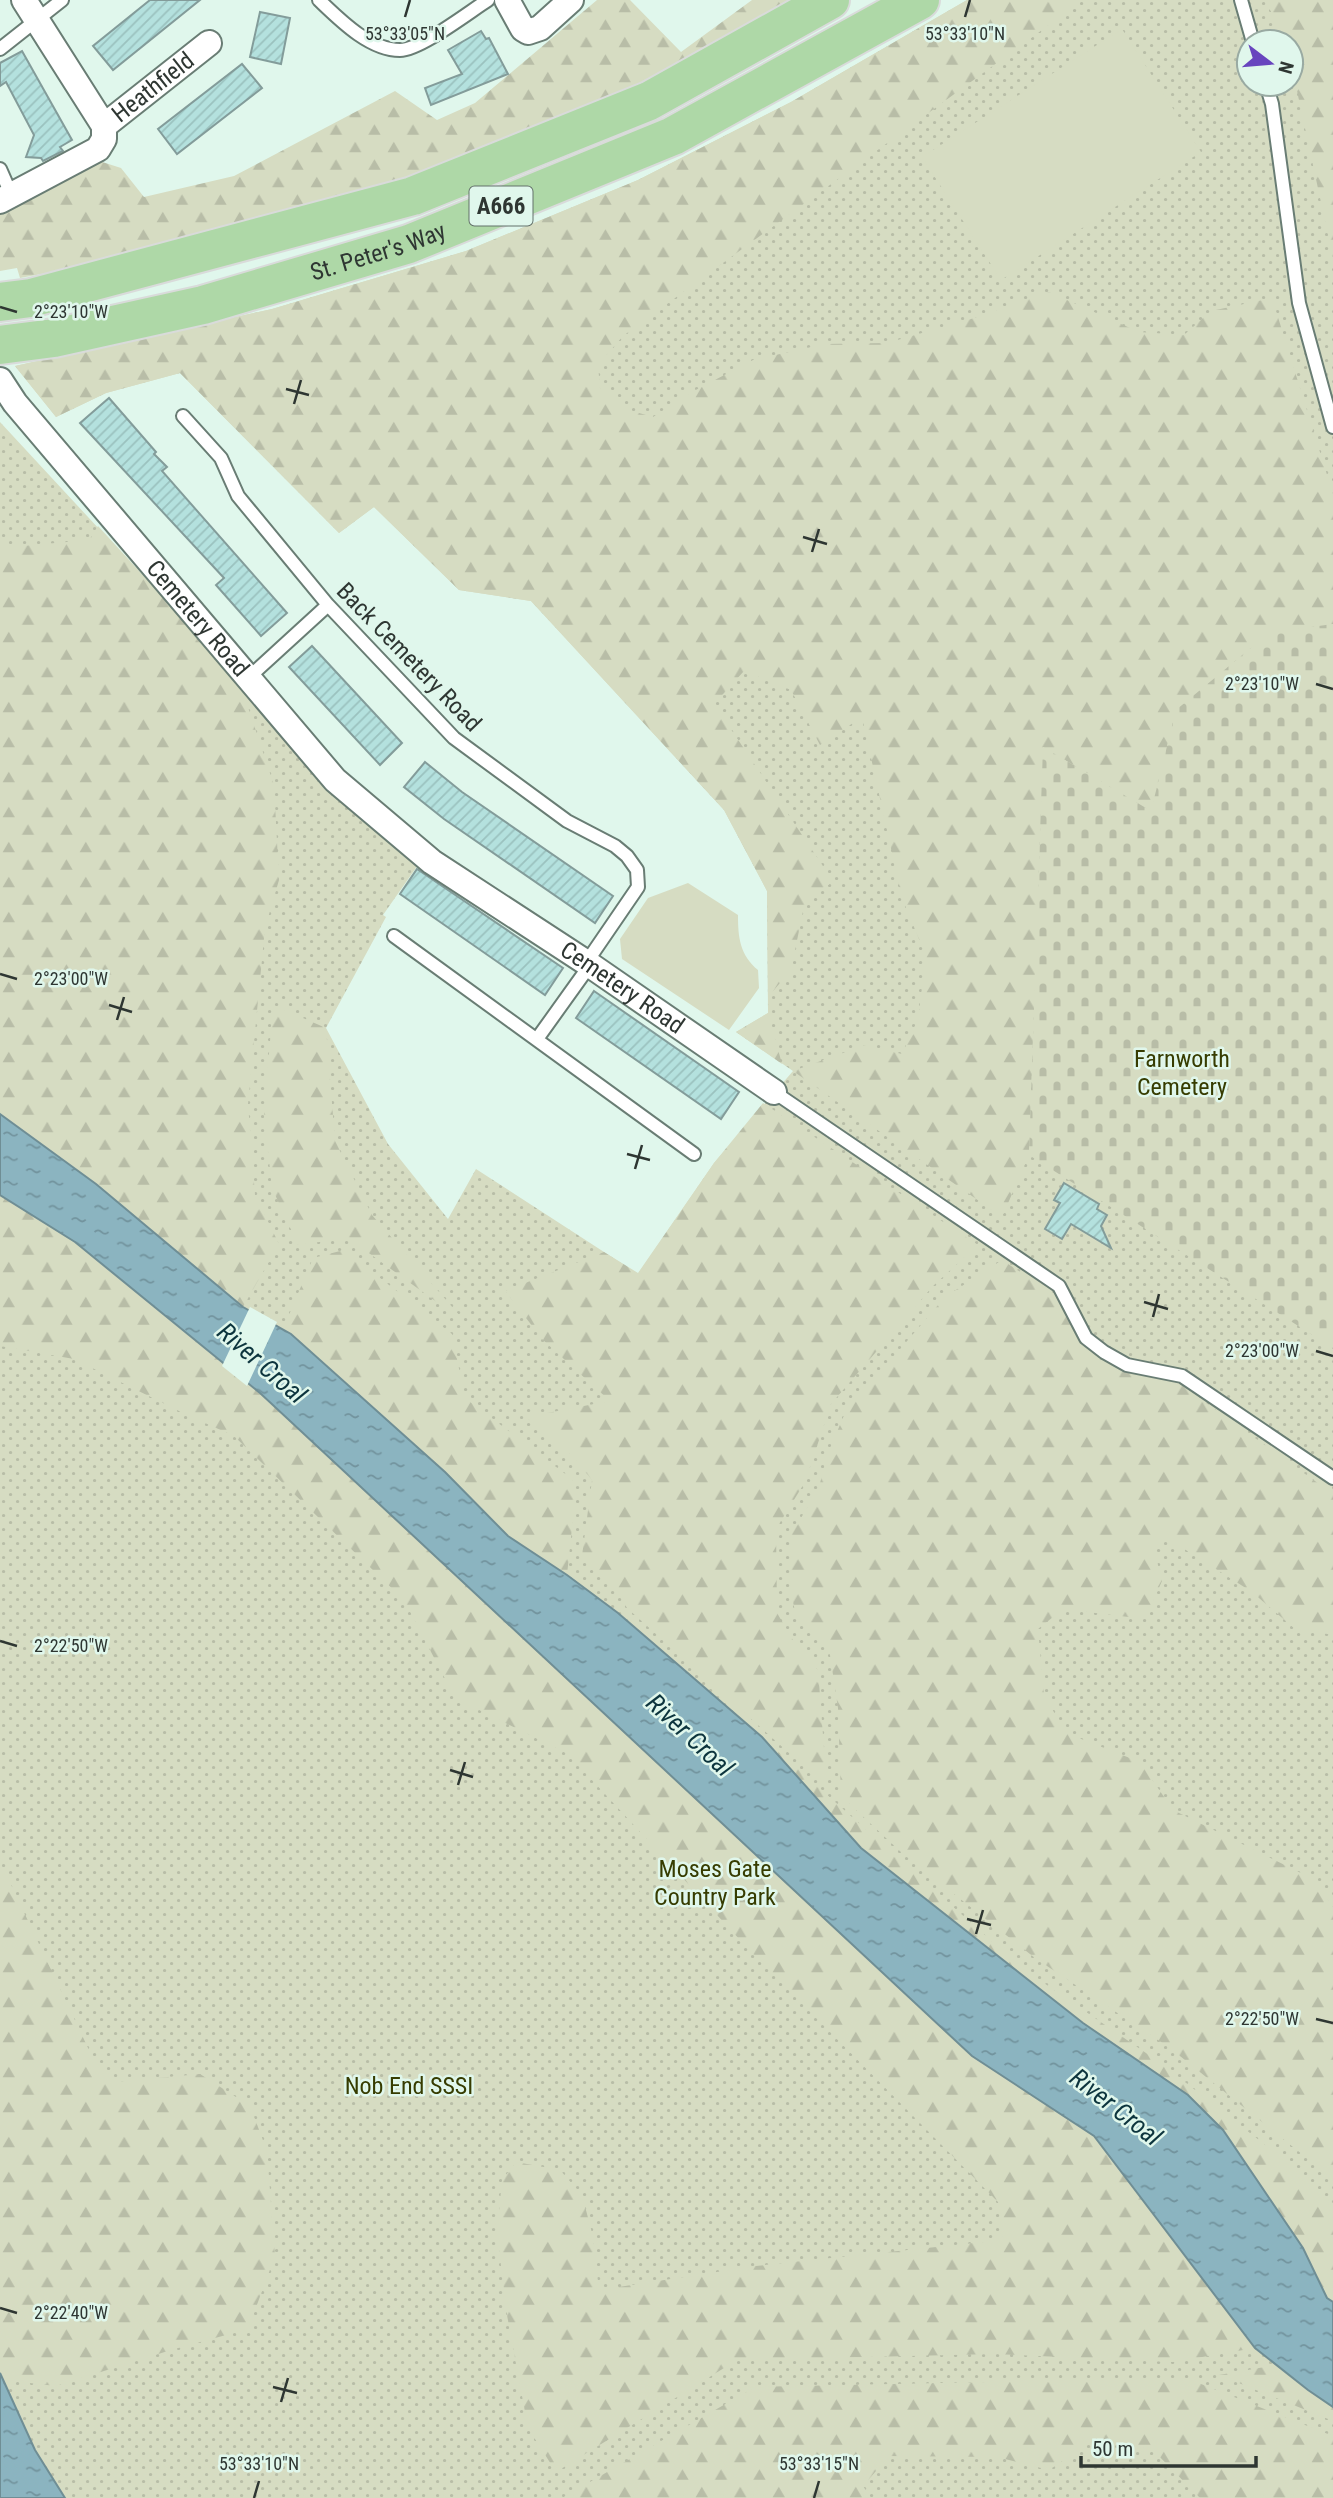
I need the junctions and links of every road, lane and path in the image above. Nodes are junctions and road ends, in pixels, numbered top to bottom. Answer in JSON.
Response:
{"nodes":[{"id":1,"x":62,"y":0,"type":"edge"},
{"id":2,"x":319,"y":0,"type":"edge"},
{"id":3,"x":488,"y":0,"type":"edge"},
{"id":4,"x":507,"y":0,"type":"edge"},
{"id":5,"x":571,"y":0,"type":"edge"},
{"id":6,"x":830,"y":0,"type":"edge"},
{"id":7,"x":920,"y":0,"type":"edge"},
{"id":8,"x":1241,"y":0,"type":"edge"},
{"id":9,"x":31,"y":10,"type":"edge"},
{"id":10,"x":1249,"y":28,"type":"edge"},
{"id":11,"x":209,"y":43,"type":"dead end"},
{"id":12,"x":0,"y":49,"type":"edge"},
{"id":13,"x":1270,"y":98,"type":"edge"},
{"id":14,"x":104,"y":126,"type":"junction"},
{"id":15,"x":0,"y":169,"type":"edge"},
{"id":16,"x":6,"y":198,"type":"edge"},
{"id":17,"x":16,"y":300,"type":"edge"},
{"id":18,"x":0,"y":345,"type":"edge"},
{"id":19,"x":0,"y":380,"type":"edge"},
{"id":20,"x":183,"y":416,"type":"dead end"},
{"id":21,"x":1333,"y":427,"type":"edge"},
{"id":22,"x":328,"y":605,"type":"junction"},
{"id":23,"x":247,"y":679,"type":"junction"},
{"id":24,"x":394,"y":936,"type":"dead end"},
{"id":25,"x":588,"y":964,"type":"junction"},
{"id":26,"x":537,"y":1038,"type":"junction"},
{"id":27,"x":774,"y":1091,"type":"joint"},
{"id":28,"x":694,"y":1154,"type":"dead end"},
{"id":29,"x":1333,"y":1478,"type":"edge"}],
"edges":[{"from":1,"to":9,"type":"lane"},
{"from":2,"to":3,"type":"lane"},
{"from":4,"to":5,"type":"street"},
{"from":6,"to":17,"type":"highway","name":"St. Peter's Way","number":"A666"},
{"from":7,"to":18,"type":"highway","name":"St. Peter's Way","number":"A666"},
{"from":8,"to":10,"type":"lane"},
{"from":9,"to":12,"type":"lane"},
{"from":9,"to":14,"type":"street"},
{"from":11,"to":14,"type":"street","name":"Heathfield"},
{"from":13,"to":21,"type":"lane"},
{"from":14,"to":16,"type":"street","name":"Heathfield"},
{"from":15,"to":16,"type":"lane"},
{"from":19,"to":23,"type":"street","name":"Cemetery Road"},
{"from":20,"to":22,"type":"lane","name":"Back Cemetery Road"},
{"from":22,"to":23,"type":"lane"},
{"from":22,"to":25,"type":"lane","name":"Back Cemetery Road"},
{"from":23,"to":25,"type":"street","name":"Cemetery Road"},
{"from":24,"to":26,"type":"lane"},
{"from":25,"to":26,"type":"lane"},
{"from":25,"to":27,"type":"street","name":"Cemetery Road"},
{"from":26,"to":28,"type":"lane"},
{"from":27,"to":29,"type":"lane","name":"Cemetery Road"}]}
